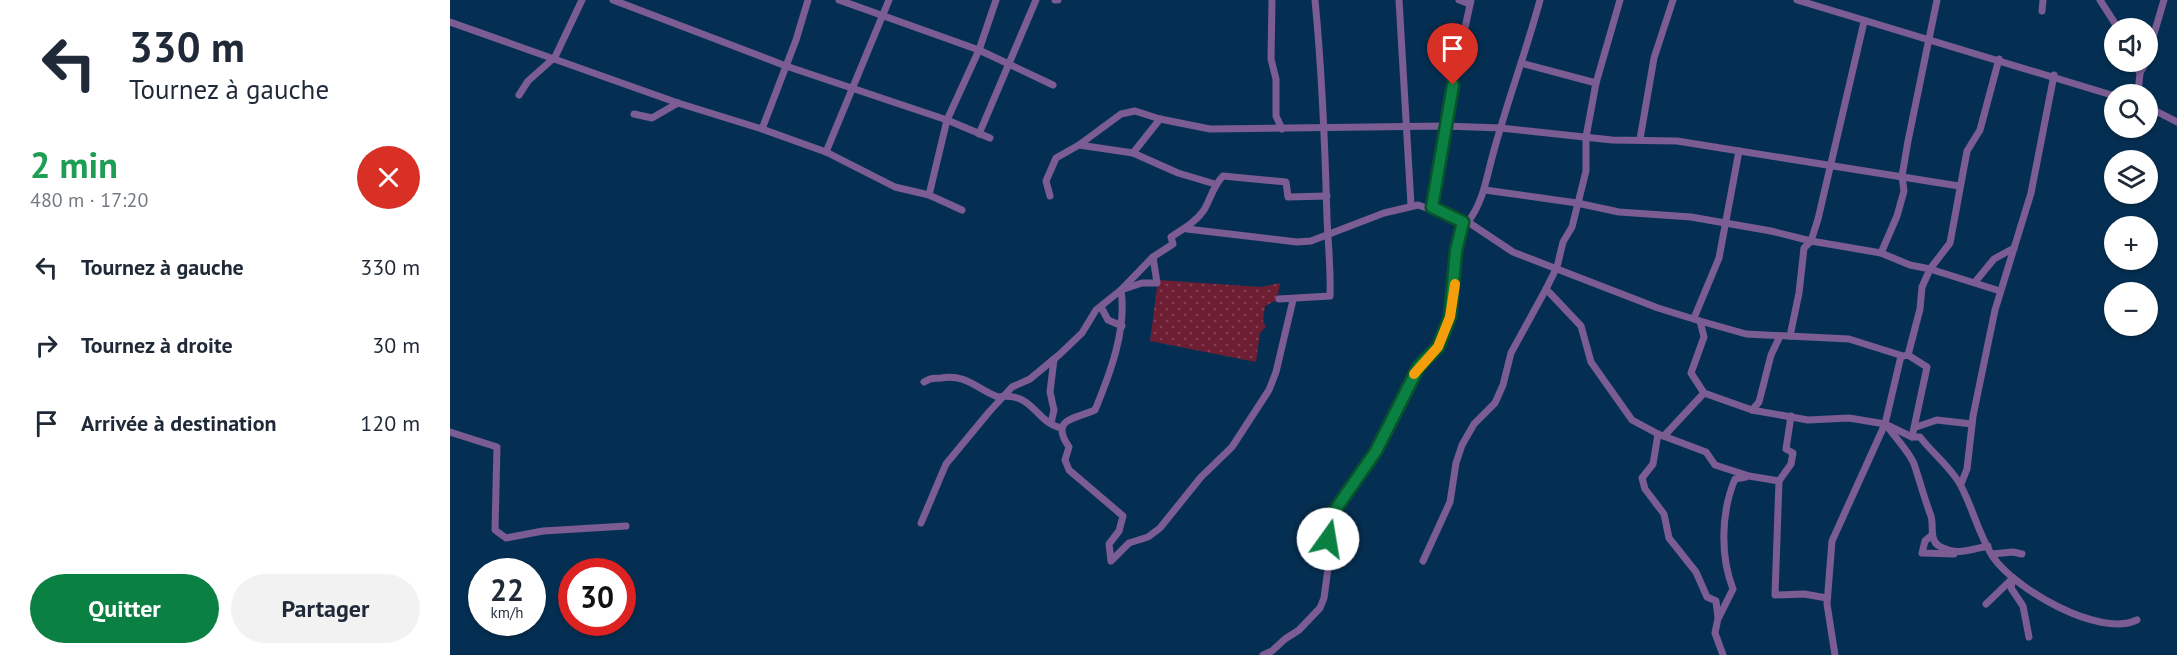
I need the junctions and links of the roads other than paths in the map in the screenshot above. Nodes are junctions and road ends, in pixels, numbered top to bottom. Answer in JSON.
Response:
{"nodes":[{"id":1,"x":582,"y":0,"type":"edge"},
{"id":2,"x":613,"y":0,"type":"edge"},
{"id":3,"x":808,"y":0,"type":"edge"},
{"id":4,"x":838,"y":0,"type":"edge"},
{"id":5,"x":889,"y":0,"type":"edge"},
{"id":6,"x":996,"y":0,"type":"edge"},
{"id":7,"x":1036,"y":0,"type":"edge"},
{"id":8,"x":1272,"y":0,"type":"edge"},
{"id":9,"x":1315,"y":0,"type":"edge"},
{"id":10,"x":1399,"y":0,"type":"edge"},
{"id":11,"x":1459,"y":0,"type":"edge"},
{"id":12,"x":1540,"y":0,"type":"edge"},
{"id":13,"x":1620,"y":0,"type":"edge"},
{"id":14,"x":1673,"y":0,"type":"edge"},
{"id":15,"x":1797,"y":0,"type":"edge"},
{"id":16,"x":1937,"y":0,"type":"edge"},
{"id":17,"x":2043,"y":0,"type":"edge"},
{"id":18,"x":2100,"y":0,"type":"edge"},
{"id":19,"x":2164,"y":0,"type":"edge"},
{"id":20,"x":1470,"y":2,"type":"edge"},
{"id":21,"x":1810,"y":2,"type":"edge"},
{"id":22,"x":2042,"y":11,"type":"dead end"},
{"id":23,"x":882,"y":16,"type":"junction"},
{"id":24,"x":2112,"y":18,"type":"edge"},
{"id":25,"x":2158,"y":20,"type":"edge"},
{"id":26,"x":450,"y":22,"type":"edge"},
{"id":27,"x":1864,"y":22,"type":"junction"},
{"id":28,"x":1928,"y":40,"type":"junction"},
{"id":29,"x":979,"y":50,"type":"junction"},
{"id":30,"x":555,"y":57,"type":"junction"},
{"id":31,"x":2000,"y":59,"type":"junction"},
{"id":32,"x":1009,"y":62,"type":"junction"},
{"id":33,"x":1521,"y":63,"type":"junction"},
{"id":34,"x":786,"y":66,"type":"junction"},
{"id":35,"x":2140,"y":73,"type":"edge"},
{"id":36,"x":2054,"y":75,"type":"junction"},
{"id":37,"x":1596,"y":83,"type":"junction"},
{"id":38,"x":2139,"y":84,"type":"edge"},
{"id":39,"x":1053,"y":85,"type":"dead end"},
{"id":40,"x":853,"y":90,"type":"junction"},
{"id":41,"x":2104,"y":92,"type":"edge"},
{"id":42,"x":519,"y":95,"type":"dead end"},
{"id":43,"x":678,"y":103,"type":"junction"},
{"id":44,"x":2158,"y":112,"type":"edge"},
{"id":45,"x":634,"y":114,"type":"dead end"},
{"id":46,"x":1160,"y":119,"type":"junction"},
{"id":47,"x":947,"y":120,"type":"junction"},
{"id":48,"x":2177,"y":122,"type":"edge"},
{"id":49,"x":1444,"y":126,"type":"junction"},
{"id":50,"x":1405,"y":127,"type":"junction"},
{"id":51,"x":1501,"y":128,"type":"junction"},
{"id":52,"x":762,"y":129,"type":"junction"},
{"id":53,"x":1282,"y":129,"type":"junction"},
{"id":54,"x":1325,"y":129,"type":"junction"},
{"id":55,"x":979,"y":134,"type":"junction"},
{"id":56,"x":1586,"y":137,"type":"junction"},
{"id":57,"x":990,"y":138,"type":"dead end"},
{"id":58,"x":1640,"y":139,"type":"junction"},
{"id":59,"x":1079,"y":145,"type":"junction"},
{"id":60,"x":1738,"y":151,"type":"junction"},
{"id":61,"x":826,"y":152,"type":"junction"},
{"id":62,"x":1133,"y":153,"type":"junction"},
{"id":63,"x":1830,"y":164,"type":"junction"},
{"id":64,"x":1902,"y":176,"type":"junction"},
{"id":65,"x":1215,"y":184,"type":"junction"},
{"id":66,"x":1959,"y":186,"type":"junction"},
{"id":67,"x":1485,"y":190,"type":"junction"},
{"id":68,"x":929,"y":195,"type":"junction"},
{"id":69,"x":1050,"y":196,"type":"dead end"},
{"id":70,"x":1327,"y":196,"type":"junction"},
{"id":71,"x":1577,"y":203,"type":"junction"},
{"id":72,"x":1411,"y":205,"type":"junction"},
{"id":73,"x":1432,"y":207,"type":"junction"},
{"id":74,"x":962,"y":210,"type":"dead end"},
{"id":75,"x":1466,"y":222,"type":"junction"},
{"id":76,"x":1727,"y":223,"type":"junction"},
{"id":77,"x":1187,"y":229,"type":"junction"},
{"id":78,"x":1328,"y":235,"type":"junction"},
{"id":79,"x":1810,"y":241,"type":"junction"},
{"id":80,"x":2014,"y":248,"type":"junction"},
{"id":81,"x":1881,"y":253,"type":"junction"},
{"id":82,"x":1153,"y":256,"type":"junction"},
{"id":83,"x":1557,"y":267,"type":"junction"},
{"id":84,"x":1930,"y":268,"type":"junction"},
{"id":85,"x":1975,"y":282,"type":"junction"},
{"id":86,"x":1546,"y":289,"type":"junction"},
{"id":87,"x":1122,"y":290,"type":"junction"},
{"id":88,"x":2000,"y":291,"type":"junction"},
{"id":89,"x":1279,"y":299,"type":"dead end"},
{"id":90,"x":1293,"y":300,"type":"junction"},
{"id":91,"x":1101,"y":307,"type":"junction"},
{"id":92,"x":1697,"y":320,"type":"junction"},
{"id":93,"x":1122,"y":326,"type":"junction"},
{"id":94,"x":1780,"y":336,"type":"junction"},
{"id":95,"x":1790,"y":336,"type":"junction"},
{"id":96,"x":1905,"y":355,"type":"junction"},
{"id":97,"x":1054,"y":359,"type":"junction"},
{"id":98,"x":924,"y":382,"type":"dead end"},
{"id":99,"x":1704,"y":393,"type":"junction"},
{"id":100,"x":1006,"y":396,"type":"junction"},
{"id":101,"x":1752,"y":410,"type":"junction"},
{"id":102,"x":1791,"y":416,"type":"junction"},
{"id":103,"x":1051,"y":423,"type":"junction"},
{"id":104,"x":1885,"y":424,"type":"junction"},
{"id":105,"x":1972,"y":424,"type":"junction"},
{"id":106,"x":1916,"y":427,"type":"junction"},
{"id":107,"x":1062,"y":428,"type":"junction"},
{"id":108,"x":450,"y":432,"type":"edge"},
{"id":109,"x":1661,"y":435,"type":"junction"},
{"id":110,"x":1912,"y":437,"type":"junction"},
{"id":111,"x":1749,"y":476,"type":"junction"},
{"id":112,"x":1779,"y":481,"type":"junction"},
{"id":113,"x":1961,"y":484,"type":"junction"},
{"id":114,"x":921,"y":523,"type":"dead end"},
{"id":115,"x":626,"y":526,"type":"dead end"},
{"id":116,"x":1933,"y":532,"type":"junction"},
{"id":117,"x":1988,"y":546,"type":"junction"},
{"id":118,"x":1954,"y":554,"type":"junction"},
{"id":119,"x":1992,"y":554,"type":"junction"},
{"id":120,"x":2022,"y":554,"type":"dead end"},
{"id":121,"x":1423,"y":561,"type":"dead end"},
{"id":122,"x":2013,"y":578,"type":"junction"},
{"id":123,"x":1827,"y":598,"type":"junction"},
{"id":124,"x":1986,"y":604,"type":"dead end"},
{"id":125,"x":1718,"y":618,"type":"junction"},
{"id":126,"x":2137,"y":620,"type":"dead end"},
{"id":127,"x":2030,"y":637,"type":"dead end"},
{"id":128,"x":1263,"y":655,"type":"edge"},
{"id":129,"x":1723,"y":655,"type":"edge"},
{"id":130,"x":1835,"y":655,"type":"edge"}],
"edges":[{"from":1,"to":30,"type":"street"},
{"from":2,"to":34,"type":"street"},
{"from":3,"to":34,"type":"street"},
{"from":4,"to":23,"type":"street"},
{"from":5,"to":23,"type":"street"},
{"from":6,"to":29,"type":"street"},
{"from":7,"to":32,"type":"street"},
{"from":8,"to":53,"type":"street"},
{"from":9,"to":54,"type":"street"},
{"from":10,"to":50,"type":"street"},
{"from":11,"to":20,"type":"street"},
{"from":12,"to":33,"type":"street"},
{"from":13,"to":37,"type":"street"},
{"from":14,"to":58,"type":"street"},
{"from":15,"to":21,"type":"street"},
{"from":16,"to":28,"type":"street"},
{"from":17,"to":22,"type":"street"},
{"from":18,"to":24,"type":"street"},
{"from":19,"to":25,"type":"street"},
{"from":20,"to":49,"type":"street"},
{"from":21,"to":27,"type":"street"},
{"from":23,"to":29,"type":"street"},
{"from":23,"to":40,"type":"street"},
{"from":26,"to":30,"type":"street"},
{"from":27,"to":28,"type":"street"},
{"from":27,"to":63,"type":"street"},
{"from":28,"to":31,"type":"street"},
{"from":28,"to":64,"type":"street"},
{"from":29,"to":32,"type":"street"},
{"from":29,"to":47,"type":"street"},
{"from":30,"to":42,"type":"street"},
{"from":30,"to":43,"type":"street"},
{"from":31,"to":36,"type":"street"},
{"from":31,"to":66,"type":"street"},
{"from":32,"to":39,"type":"street"},
{"from":32,"to":55,"type":"street"},
{"from":33,"to":37,"type":"street"},
{"from":33,"to":51,"type":"street"},
{"from":34,"to":40,"type":"street"},
{"from":34,"to":52,"type":"street"},
{"from":35,"to":38,"type":"street"},
{"from":36,"to":41,"type":"street"},
{"from":36,"to":80,"type":"street"},
{"from":37,"to":56,"type":"street"},
{"from":40,"to":47,"type":"street"},
{"from":40,"to":61,"type":"street"},
{"from":43,"to":45,"type":"street"},
{"from":43,"to":52,"type":"street"},
{"from":44,"to":48,"type":"street"},
{"from":46,"to":53,"type":"street"},
{"from":46,"to":59,"type":"street"},
{"from":46,"to":62,"type":"street"},
{"from":47,"to":55,"type":"street"},
{"from":47,"to":68,"type":"street"},
{"from":49,"to":50,"type":"street"},
{"from":49,"to":51,"type":"street"},
{"from":49,"to":73,"type":"street"},
{"from":50,"to":54,"type":"street"},
{"from":50,"to":72,"type":"street"},
{"from":51,"to":56,"type":"street"},
{"from":51,"to":67,"type":"street"},
{"from":52,"to":61,"type":"street"},
{"from":53,"to":54,"type":"street"},
{"from":54,"to":70,"type":"street"},
{"from":55,"to":57,"type":"street"},
{"from":56,"to":58,"type":"street"},
{"from":56,"to":71,"type":"street"},
{"from":58,"to":60,"type":"street"},
{"from":59,"to":62,"type":"street"},
{"from":59,"to":69,"type":"street"},
{"from":60,"to":63,"type":"street"},
{"from":60,"to":76,"type":"street"},
{"from":61,"to":68,"type":"street"},
{"from":62,"to":65,"type":"street"},
{"from":63,"to":64,"type":"street"},
{"from":63,"to":79,"type":"street"},
{"from":64,"to":66,"type":"street"},
{"from":64,"to":81,"type":"street"},
{"from":65,"to":70,"type":"street"},
{"from":65,"to":77,"type":"street"},
{"from":66,"to":84,"type":"street"},
{"from":67,"to":71,"type":"street"},
{"from":67,"to":75,"type":"street"},
{"from":68,"to":74,"type":"street"},
{"from":70,"to":78,"type":"street"},
{"from":71,"to":76,"type":"street"},
{"from":71,"to":83,"type":"street"},
{"from":72,"to":73,"type":"street"},
{"from":72,"to":78,"type":"street"},
{"from":73,"to":75,"type":"street"},
{"from":75,"to":83,"type":"street"},
{"from":75,"to":128,"type":"street"},
{"from":76,"to":79,"type":"street"},
{"from":76,"to":92,"type":"street"},
{"from":77,"to":78,"type":"street"},
{"from":77,"to":82,"type":"street"},
{"from":78,"to":90,"type":"street"},
{"from":79,"to":81,"type":"street"},
{"from":79,"to":95,"type":"street"},
{"from":80,"to":85,"type":"street"},
{"from":80,"to":88,"type":"street"},
{"from":81,"to":84,"type":"street"},
{"from":82,"to":87,"type":"street"},
{"from":82,"to":87,"type":"street"},
{"from":83,"to":86,"type":"street"},
{"from":83,"to":92,"type":"street"},
{"from":84,"to":85,"type":"street"},
{"from":84,"to":96,"type":"street"},
{"from":85,"to":88,"type":"street"},
{"from":86,"to":109,"type":"street"},
{"from":86,"to":121,"type":"street"},
{"from":87,"to":91,"type":"street"},
{"from":87,"to":93,"type":"street"},
{"from":88,"to":105,"type":"street"},
{"from":89,"to":90,"type":"street"},
{"from":90,"to":107,"type":"street"},
{"from":91,"to":93,"type":"street"},
{"from":91,"to":97,"type":"street"},
{"from":92,"to":94,"type":"street"},
{"from":92,"to":99,"type":"street"},
{"from":93,"to":107,"type":"street"},
{"from":94,"to":95,"type":"street"},
{"from":94,"to":101,"type":"street"},
{"from":95,"to":96,"type":"street"},
{"from":96,"to":104,"type":"street"},
{"from":96,"to":106,"type":"street"},
{"from":97,"to":100,"type":"street"},
{"from":97,"to":103,"type":"street"},
{"from":98,"to":100,"type":"street"},
{"from":99,"to":101,"type":"street"},
{"from":99,"to":109,"type":"street"},
{"from":100,"to":103,"type":"street"},
{"from":100,"to":114,"type":"street"},
{"from":101,"to":102,"type":"street"},
{"from":102,"to":104,"type":"street"},
{"from":102,"to":112,"type":"street"},
{"from":103,"to":107,"type":"street"},
{"from":104,"to":110,"type":"street"},
{"from":104,"to":116,"type":"street"},
{"from":104,"to":123,"type":"street"},
{"from":105,"to":106,"type":"street"},
{"from":105,"to":113,"type":"street"},
{"from":106,"to":110,"type":"street"},
{"from":108,"to":115,"type":"street"},
{"from":109,"to":111,"type":"street"},
{"from":109,"to":125,"type":"street"},
{"from":110,"to":113,"type":"street"},
{"from":111,"to":112,"type":"street"},
{"from":111,"to":125,"type":"street"},
{"from":112,"to":123,"type":"street"},
{"from":113,"to":117,"type":"street"},
{"from":116,"to":118,"type":"street"},
{"from":116,"to":118,"type":"street"},
{"from":117,"to":118,"type":"street"},
{"from":117,"to":119,"type":"street"},
{"from":119,"to":120,"type":"street"},
{"from":119,"to":122,"type":"street"},
{"from":122,"to":124,"type":"street"},
{"from":122,"to":126,"type":"street"},
{"from":122,"to":127,"type":"street"},
{"from":123,"to":130,"type":"street"},
{"from":125,"to":129,"type":"street"}]}
